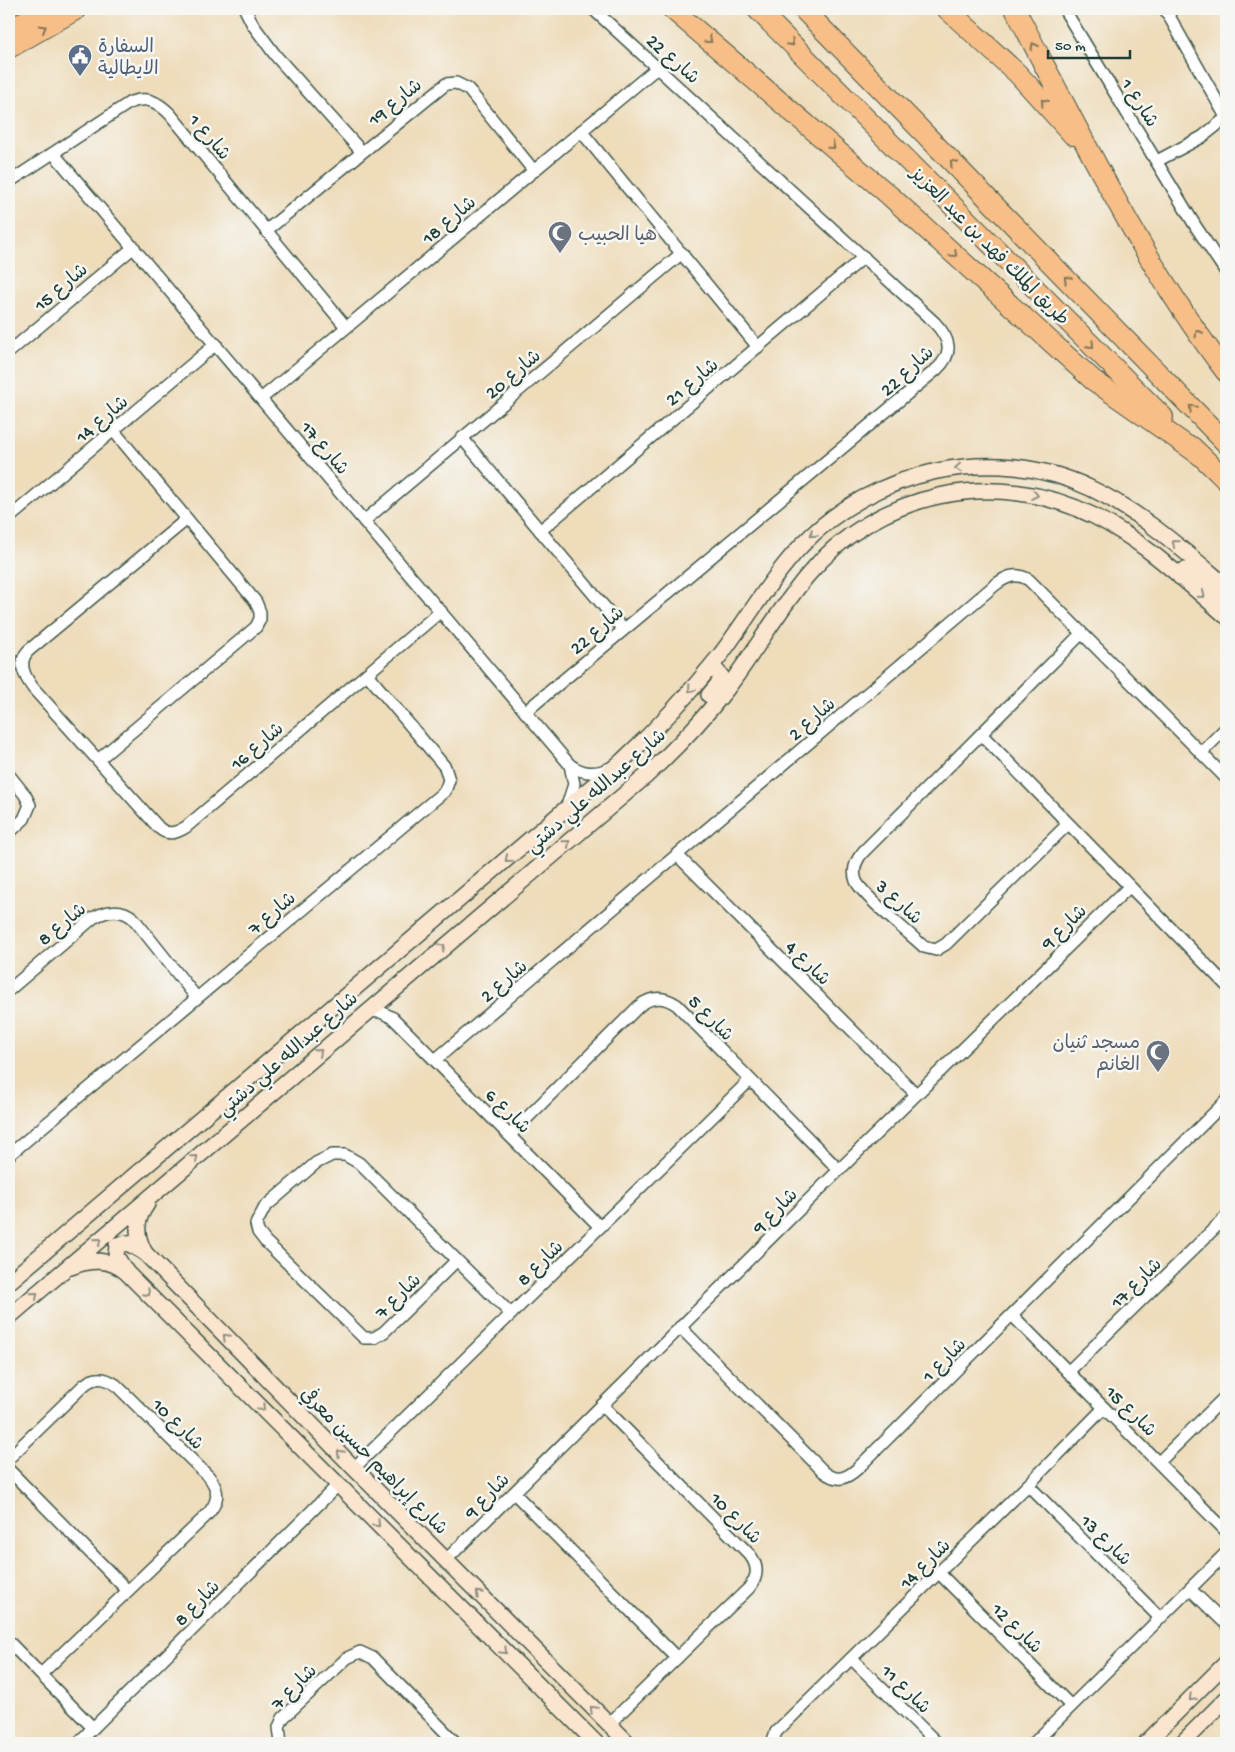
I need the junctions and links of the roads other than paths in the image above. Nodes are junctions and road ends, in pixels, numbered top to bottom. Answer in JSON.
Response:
{"nodes":[{"id":1,"x":44,"y":9,"type":"edge"},
{"id":2,"x":77,"y":9,"type":"edge"},
{"id":3,"x":245,"y":9,"type":"edge"},
{"id":4,"x":593,"y":9,"type":"edge"},
{"id":5,"x":672,"y":9,"type":"edge"},
{"id":6,"x":757,"y":9,"type":"edge"},
{"id":7,"x":803,"y":9,"type":"edge"},
{"id":8,"x":946,"y":9,"type":"edge"},
{"id":9,"x":1015,"y":9,"type":"edge"},
{"id":10,"x":1064,"y":9,"type":"edge"},
{"id":11,"x":1165,"y":9,"type":"edge"},
{"id":12,"x":9,"y":31,"type":"edge"},
{"id":13,"x":9,"y":48,"type":"edge"},
{"id":14,"x":658,"y":67,"type":"junction"},
{"id":15,"x":1226,"y":117,"type":"edge"},
{"id":16,"x":580,"y":131,"type":"junction"},
{"id":17,"x":361,"y":151,"type":"junction"},
{"id":18,"x":54,"y":154,"type":"junction"},
{"id":19,"x":1157,"y":161,"type":"junction"},
{"id":20,"x":534,"y":170,"type":"junction"},
{"id":21,"x":9,"y":182,"type":"edge"},
{"id":22,"x":1115,"y":197,"type":"junction"},
{"id":23,"x":267,"y":230,"type":"junction"},
{"id":24,"x":134,"y":247,"type":"junction"},
{"id":25,"x":682,"y":252,"type":"junction"},
{"id":26,"x":864,"y":257,"type":"junction"},
{"id":27,"x":1226,"y":272,"type":"edge"},
{"id":28,"x":346,"y":327,"type":"junction"},
{"id":29,"x":216,"y":344,"type":"junction"},
{"id":30,"x":758,"y":347,"type":"junction"},
{"id":31,"x":9,"y":352,"type":"edge"},
{"id":32,"x":1226,"y":372,"type":"edge"},
{"id":33,"x":262,"y":398,"type":"junction"},
{"id":34,"x":113,"y":430,"type":"junction"},
{"id":35,"x":462,"y":438,"type":"junction"},
{"id":36,"x":1226,"y":443,"type":"edge"},
{"id":37,"x":1200,"y":455,"type":"junction"},
{"id":38,"x":1226,"y":480,"type":"edge"},
{"id":39,"x":9,"y":518,"type":"edge"},
{"id":40,"x":187,"y":519,"type":"junction"},
{"id":41,"x":364,"y":521,"type":"junction"},
{"id":42,"x":540,"y":531,"type":"junction"},
{"id":43,"x":1180,"y":577,"type":"junction"},
{"id":44,"x":1226,"y":586,"type":"edge"},
{"id":45,"x":1226,"y":599,"type":"edge"},
{"id":46,"x":441,"y":611,"type":"junction"},
{"id":47,"x":1226,"y":616,"type":"edge"},
{"id":48,"x":623,"y":629,"type":"junction"},
{"id":49,"x":1081,"y":634,"type":"junction"},
{"id":50,"x":706,"y":672,"type":"junction"},
{"id":51,"x":367,"y":674,"type":"junction"},
{"id":52,"x":525,"y":712,"type":"junction"},
{"id":53,"x":1226,"y":728,"type":"edge"},
{"id":54,"x":982,"y":734,"type":"junction"},
{"id":55,"x":1201,"y":753,"type":"junction"},
{"id":56,"x":98,"y":760,"type":"junction"},
{"id":57,"x":622,"y":761,"type":"junction"},
{"id":58,"x":662,"y":761,"type":"junction"},
{"id":59,"x":570,"y":765,"type":"junction"},
{"id":60,"x":9,"y":774,"type":"edge"},
{"id":61,"x":1226,"y":778,"type":"edge"},
{"id":62,"x":560,"y":815,"type":"junction"},
{"id":63,"x":1068,"y":824,"type":"junction"},
{"id":64,"x":9,"y":833,"type":"edge"},
{"id":65,"x":678,"y":856,"type":"junction"},
{"id":66,"x":1129,"y":887,"type":"junction"},
{"id":67,"x":1226,"y":985,"type":"edge"},
{"id":68,"x":9,"y":990,"type":"edge"},
{"id":69,"x":390,"y":991,"type":"junction"},
{"id":70,"x":196,"y":997,"type":"junction"},
{"id":71,"x":367,"y":1011,"type":"junction"},
{"id":72,"x":393,"y":1018,"type":"junction"},
{"id":73,"x":435,"y":1060,"type":"junction"},
{"id":74,"x":749,"y":1081,"type":"junction"},
{"id":75,"x":916,"y":1094,"type":"junction"},
{"id":76,"x":1226,"y":1102,"type":"edge"},
{"id":77,"x":510,"y":1135,"type":"junction"},
{"id":78,"x":9,"y":1155,"type":"edge"},
{"id":79,"x":839,"y":1170,"type":"junction"},
{"id":80,"x":158,"y":1190,"type":"junction"},
{"id":81,"x":1226,"y":1217,"type":"edge"},
{"id":82,"x":600,"y":1227,"type":"junction"},
{"id":83,"x":144,"y":1253,"type":"junction"},
{"id":84,"x":457,"y":1260,"type":"junction"},
{"id":85,"x":60,"y":1272,"type":"junction"},
{"id":86,"x":126,"y":1272,"type":"junction"},
{"id":87,"x":10,"y":1280,"type":"edge"},
{"id":88,"x":511,"y":1314,"type":"junction"},
{"id":89,"x":1012,"y":1315,"type":"junction"},
{"id":90,"x":9,"y":1317,"type":"edge"},
{"id":91,"x":680,"y":1327,"type":"junction"},
{"id":92,"x":1068,"y":1372,"type":"junction"},
{"id":93,"x":1226,"y":1396,"type":"edge"},
{"id":94,"x":602,"y":1406,"type":"junction"},
{"id":95,"x":1104,"y":1408,"type":"junction"},
{"id":96,"x":9,"y":1458,"type":"edge"},
{"id":97,"x":1160,"y":1462,"type":"junction"},
{"id":98,"x":354,"y":1468,"type":"junction"},
{"id":99,"x":9,"y":1470,"type":"edge"},
{"id":100,"x":338,"y":1485,"type":"junction"},
{"id":101,"x":1028,"y":1485,"type":"junction"},
{"id":102,"x":514,"y":1493,"type":"junction"},
{"id":103,"x":1226,"y":1531,"type":"edge"},
{"id":104,"x":1226,"y":1553,"type":"edge"},
{"id":105,"x":446,"y":1560,"type":"junction"},
{"id":106,"x":939,"y":1573,"type":"junction"},
{"id":107,"x":127,"y":1590,"type":"junction"},
{"id":108,"x":1190,"y":1590,"type":"junction"},
{"id":109,"x":1160,"y":1618,"type":"junction"},
{"id":110,"x":1226,"y":1624,"type":"edge"},
{"id":111,"x":9,"y":1642,"type":"edge"},
{"id":112,"x":677,"y":1658,"type":"junction"},
{"id":113,"x":852,"y":1658,"type":"junction"},
{"id":114,"x":1226,"y":1663,"type":"edge"},
{"id":115,"x":41,"y":1674,"type":"junction"},
{"id":116,"x":1226,"y":1699,"type":"edge"},
{"id":117,"x":1071,"y":1706,"type":"junction"},
{"id":118,"x":609,"y":1724,"type":"junction"},
{"id":119,"x":93,"y":1728,"type":"junction"},
{"id":120,"x":592,"y":1742,"type":"edge"},
{"id":121,"x":78,"y":1743,"type":"edge"},
{"id":122,"x":281,"y":1743,"type":"edge"},
{"id":123,"x":456,"y":1743,"type":"edge"},
{"id":124,"x":628,"y":1743,"type":"edge"},
{"id":125,"x":772,"y":1743,"type":"edge"},
{"id":126,"x":937,"y":1743,"type":"edge"},
{"id":127,"x":1034,"y":1743,"type":"edge"},
{"id":128,"x":1146,"y":1743,"type":"edge"},
{"id":129,"x":1182,"y":1743,"type":"edge"}],
"edges":[{"from":1,"to":12,"type":"highway"},
{"from":13,"to":2,"type":"highway","one_way":true},
{"from":3,"to":17,"type":"street"},
{"from":4,"to":14,"type":"street","name":"شارع 22"},
{"from":5,"to":37,"type":"highway","one_way":true},
{"from":6,"to":37,"type":"highway","name":"طريق الملك فهد بن عبد العزيز","one_way":true},
{"from":36,"to":7,"type":"highway","name":"طريق الملك فهد بن عبد العزيز","one_way":true},
{"from":22,"to":8,"type":"highway","one_way":true},
{"from":22,"to":9,"type":"highway","one_way":true},
{"from":10,"to":19,"type":"street","name":"شارع 1"},
{"from":11,"to":15,"type":"street"},
{"from":14,"to":16,"type":"street","name":"شارع 18"},
{"from":14,"to":26,"type":"street","name":"شارع 22"},
{"from":15,"to":19,"type":"street"},
{"from":16,"to":20,"type":"street","name":"شارع 18"},
{"from":16,"to":25,"type":"street"},
{"from":17,"to":20,"type":"street","name":"شارع 19"},
{"from":17,"to":23,"type":"street","name":"شارع 19"},
{"from":18,"to":21,"type":"street","name":"شارع 1"},
{"from":18,"to":23,"type":"street","name":"شارع 1"},
{"from":18,"to":24,"type":"street","name":"شارع 17"},
{"from":19,"to":27,"type":"street","name":"شارع 1"},
{"from":20,"to":28,"type":"street","name":"شارع 18"},
{"from":32,"to":22,"type":"highway","one_way":true},
{"from":23,"to":28,"type":"street","name":"شارع 1"},
{"from":24,"to":29,"type":"street","name":"شارع 17"},
{"from":24,"to":31,"type":"street","name":"شارع 15"},
{"from":25,"to":30,"type":"street"},
{"from":25,"to":35,"type":"street","name":"شارع 20"},
{"from":26,"to":30,"type":"street","name":"شارع 21"},
{"from":26,"to":48,"type":"street","name":"شارع 22"},
{"from":28,"to":33,"type":"street","name":"شارع 18"},
{"from":29,"to":33,"type":"street","name":"شارع 17"},
{"from":29,"to":34,"type":"street","name":"شارع 14"},
{"from":30,"to":42,"type":"street","name":"شارع 21"},
{"from":33,"to":41,"type":"street","name":"شارع 17"},
{"from":34,"to":39,"type":"street","name":"شارع 14"},
{"from":34,"to":40,"type":"street"},
{"from":35,"to":41,"type":"street","name":"شارع 20"},
{"from":35,"to":42,"type":"street"},
{"from":37,"to":38,"type":"highway","name":"طريق الملك فهد بن عبد العزيز"},
{"from":40,"to":56,"type":"street"},
{"from":40,"to":56,"type":"street","name":"شارع 16"},
{"from":41,"to":46,"type":"street","name":"شارع 17"},
{"from":42,"to":48,"type":"street"},
{"from":43,"to":45,"type":"main road"},
{"from":43,"to":47,"type":"main road","name":"شارع عبدالله علي دشتي","one_way":true},
{"from":58,"to":43,"type":"main road","name":"شارع عبدالله علي دشتي","one_way":true},
{"from":44,"to":50,"type":"main road","name":"شارع عبدالله علي دشتي","one_way":true},
{"from":46,"to":51,"type":"street","name":"شارع 16"},
{"from":46,"to":52,"type":"street","name":"شارع 17"},
{"from":48,"to":52,"type":"street","name":"شارع 22"},
{"from":49,"to":54,"type":"street","name":"شارع 3"},
{"from":49,"to":55,"type":"street","name":"شارع 2"},
{"from":49,"to":65,"type":"street","name":"شارع 2"},
{"from":50,"to":57,"type":"main road","name":"شارع عبدالله علي دشتي","one_way":true},
{"from":50,"to":58,"type":"main road"},
{"from":51,"to":56,"type":"street","name":"شارع 16"},
{"from":51,"to":70,"type":"street","name":"شارع 7"},
{"from":52,"to":59,"type":"street","name":"شارع 17"},
{"from":53,"to":55,"type":"street"},
{"from":54,"to":63,"type":"street"},
{"from":54,"to":63,"type":"street","name":"شارع 3"},
{"from":55,"to":61,"type":"street","name":"شارع 2"},
{"from":57,"to":59,"type":"street"},
{"from":57,"to":62,"type":"main road","name":"شارع عبدالله علي دشتي"},
{"from":69,"to":58,"type":"main road","name":"شارع عبدالله علي دشتي","one_way":true},
{"from":59,"to":62,"type":"street"},
{"from":60,"to":64,"type":"street"},
{"from":62,"to":87,"type":"main road","name":"شارع عبدالله علي دشتي","one_way":true},
{"from":63,"to":66,"type":"street"},
{"from":65,"to":73,"type":"street","name":"شارع 2"},
{"from":65,"to":75,"type":"street","name":"شارع 4"},
{"from":66,"to":67,"type":"street"},
{"from":66,"to":75,"type":"street","name":"شارع 9"},
{"from":68,"to":70,"type":"street","name":"شارع 8"},
{"from":69,"to":71,"type":"main road","name":"شارع عبدالله علي دشتي"},
{"from":69,"to":72,"type":"street"},
{"from":70,"to":78,"type":"street","name":"شارع 7"},
{"from":71,"to":72,"type":"street","name":"شارع 6"},
{"from":80,"to":71,"type":"main road","name":"شارع عبدالله علي دشتي","one_way":true},
{"from":72,"to":73,"type":"street","name":"شارع 6"},
{"from":73,"to":77,"type":"street","name":"شارع 6"},
{"from":74,"to":77,"type":"street","name":"شارع 5"},
{"from":74,"to":79,"type":"street","name":"شارع 5"},
{"from":74,"to":82,"type":"street","name":"شارع 8"},
{"from":75,"to":79,"type":"street","name":"شارع 9"},
{"from":76,"to":89,"type":"street","name":"شارع 1"},
{"from":77,"to":82,"type":"street","name":"شارع 6"},
{"from":79,"to":91,"type":"street","name":"شارع 9"},
{"from":80,"to":83,"type":"main road"},
{"from":85,"to":80,"type":"main road","name":"شارع عبدالله علي دشتي","one_way":true},
{"from":81,"to":92,"type":"street","name":"شارع 17"},
{"from":82,"to":88,"type":"street","name":"شارع 8"},
{"from":83,"to":86,"type":"main road"},
{"from":98,"to":83,"type":"main road","name":"شارع إبراهيم حسين معرفي","one_way":true},
{"from":84,"to":84,"type":"street","name":"شارع 7"},
{"from":84,"to":88,"type":"street","name":"شارع 7"},
{"from":85,"to":86,"type":"main road"},
{"from":90,"to":85,"type":"main road","name":"شارع عبدالله علي دشتي","one_way":true},
{"from":86,"to":100,"type":"main road","one_way":true},
{"from":88,"to":98,"type":"street","name":"شارع 8"},
{"from":89,"to":91,"type":"street","name":"شارع 1"},
{"from":89,"to":92,"type":"street","name":"شارع 15"},
{"from":91,"to":94,"type":"street","name":"شارع 9"},
{"from":92,"to":95,"type":"street","name":"شارع 15"},
{"from":93,"to":97,"type":"street"},
{"from":94,"to":102,"type":"street","name":"شارع 9"},
{"from":94,"to":112,"type":"street","name":"شارع 10"},
{"from":95,"to":97,"type":"street","name":"شارع 15"},
{"from":95,"to":101,"type":"street","name":"شارع 14"},
{"from":96,"to":107,"type":"street","name":"شارع 10"},
{"from":97,"to":103,"type":"street","name":"شارع 15"},
{"from":98,"to":105,"type":"main road","name":"شارع إبراهيم حسين معرفي"},
{"from":99,"to":107,"type":"street"},
{"from":100,"to":119,"type":"street","name":"شارع 8"},
{"from":100,"to":120,"type":"main road","one_way":true},
{"from":101,"to":106,"type":"street","name":"شارع 14"},
{"from":101,"to":109,"type":"street","name":"شارع 13"},
{"from":102,"to":105,"type":"street","name":"شارع 9"},
{"from":102,"to":112,"type":"street"},
{"from":104,"to":108,"type":"street"},
{"from":118,"to":105,"type":"main road","name":"شارع إبراهيم حسين معرفي","one_way":true},
{"from":106,"to":113,"type":"street","name":"شارع 14"},
{"from":106,"to":117,"type":"street","name":"شارع 12"},
{"from":107,"to":115,"type":"street","name":"شارع 10"},
{"from":108,"to":109,"type":"street"},
{"from":108,"to":110,"type":"street"},
{"from":109,"to":117,"type":"street"},
{"from":111,"to":115,"type":"street"},
{"from":112,"to":118,"type":"street","name":"شارع 10"},
{"from":113,"to":125,"type":"street","name":"شارع 14"},
{"from":113,"to":126,"type":"street","name":"شارع 11"},
{"from":114,"to":128,"type":"main road","one_way":true},
{"from":115,"to":119,"type":"street"},
{"from":116,"to":129,"type":"main road"},
{"from":117,"to":127,"type":"street"},
{"from":118,"to":124,"type":"main road","name":"شارع إبراهيم حسين معرفي"},
{"from":119,"to":121,"type":"street","name":"شارع 8"},
{"from":122,"to":123,"type":"street","name":"شارع 7"}]}
